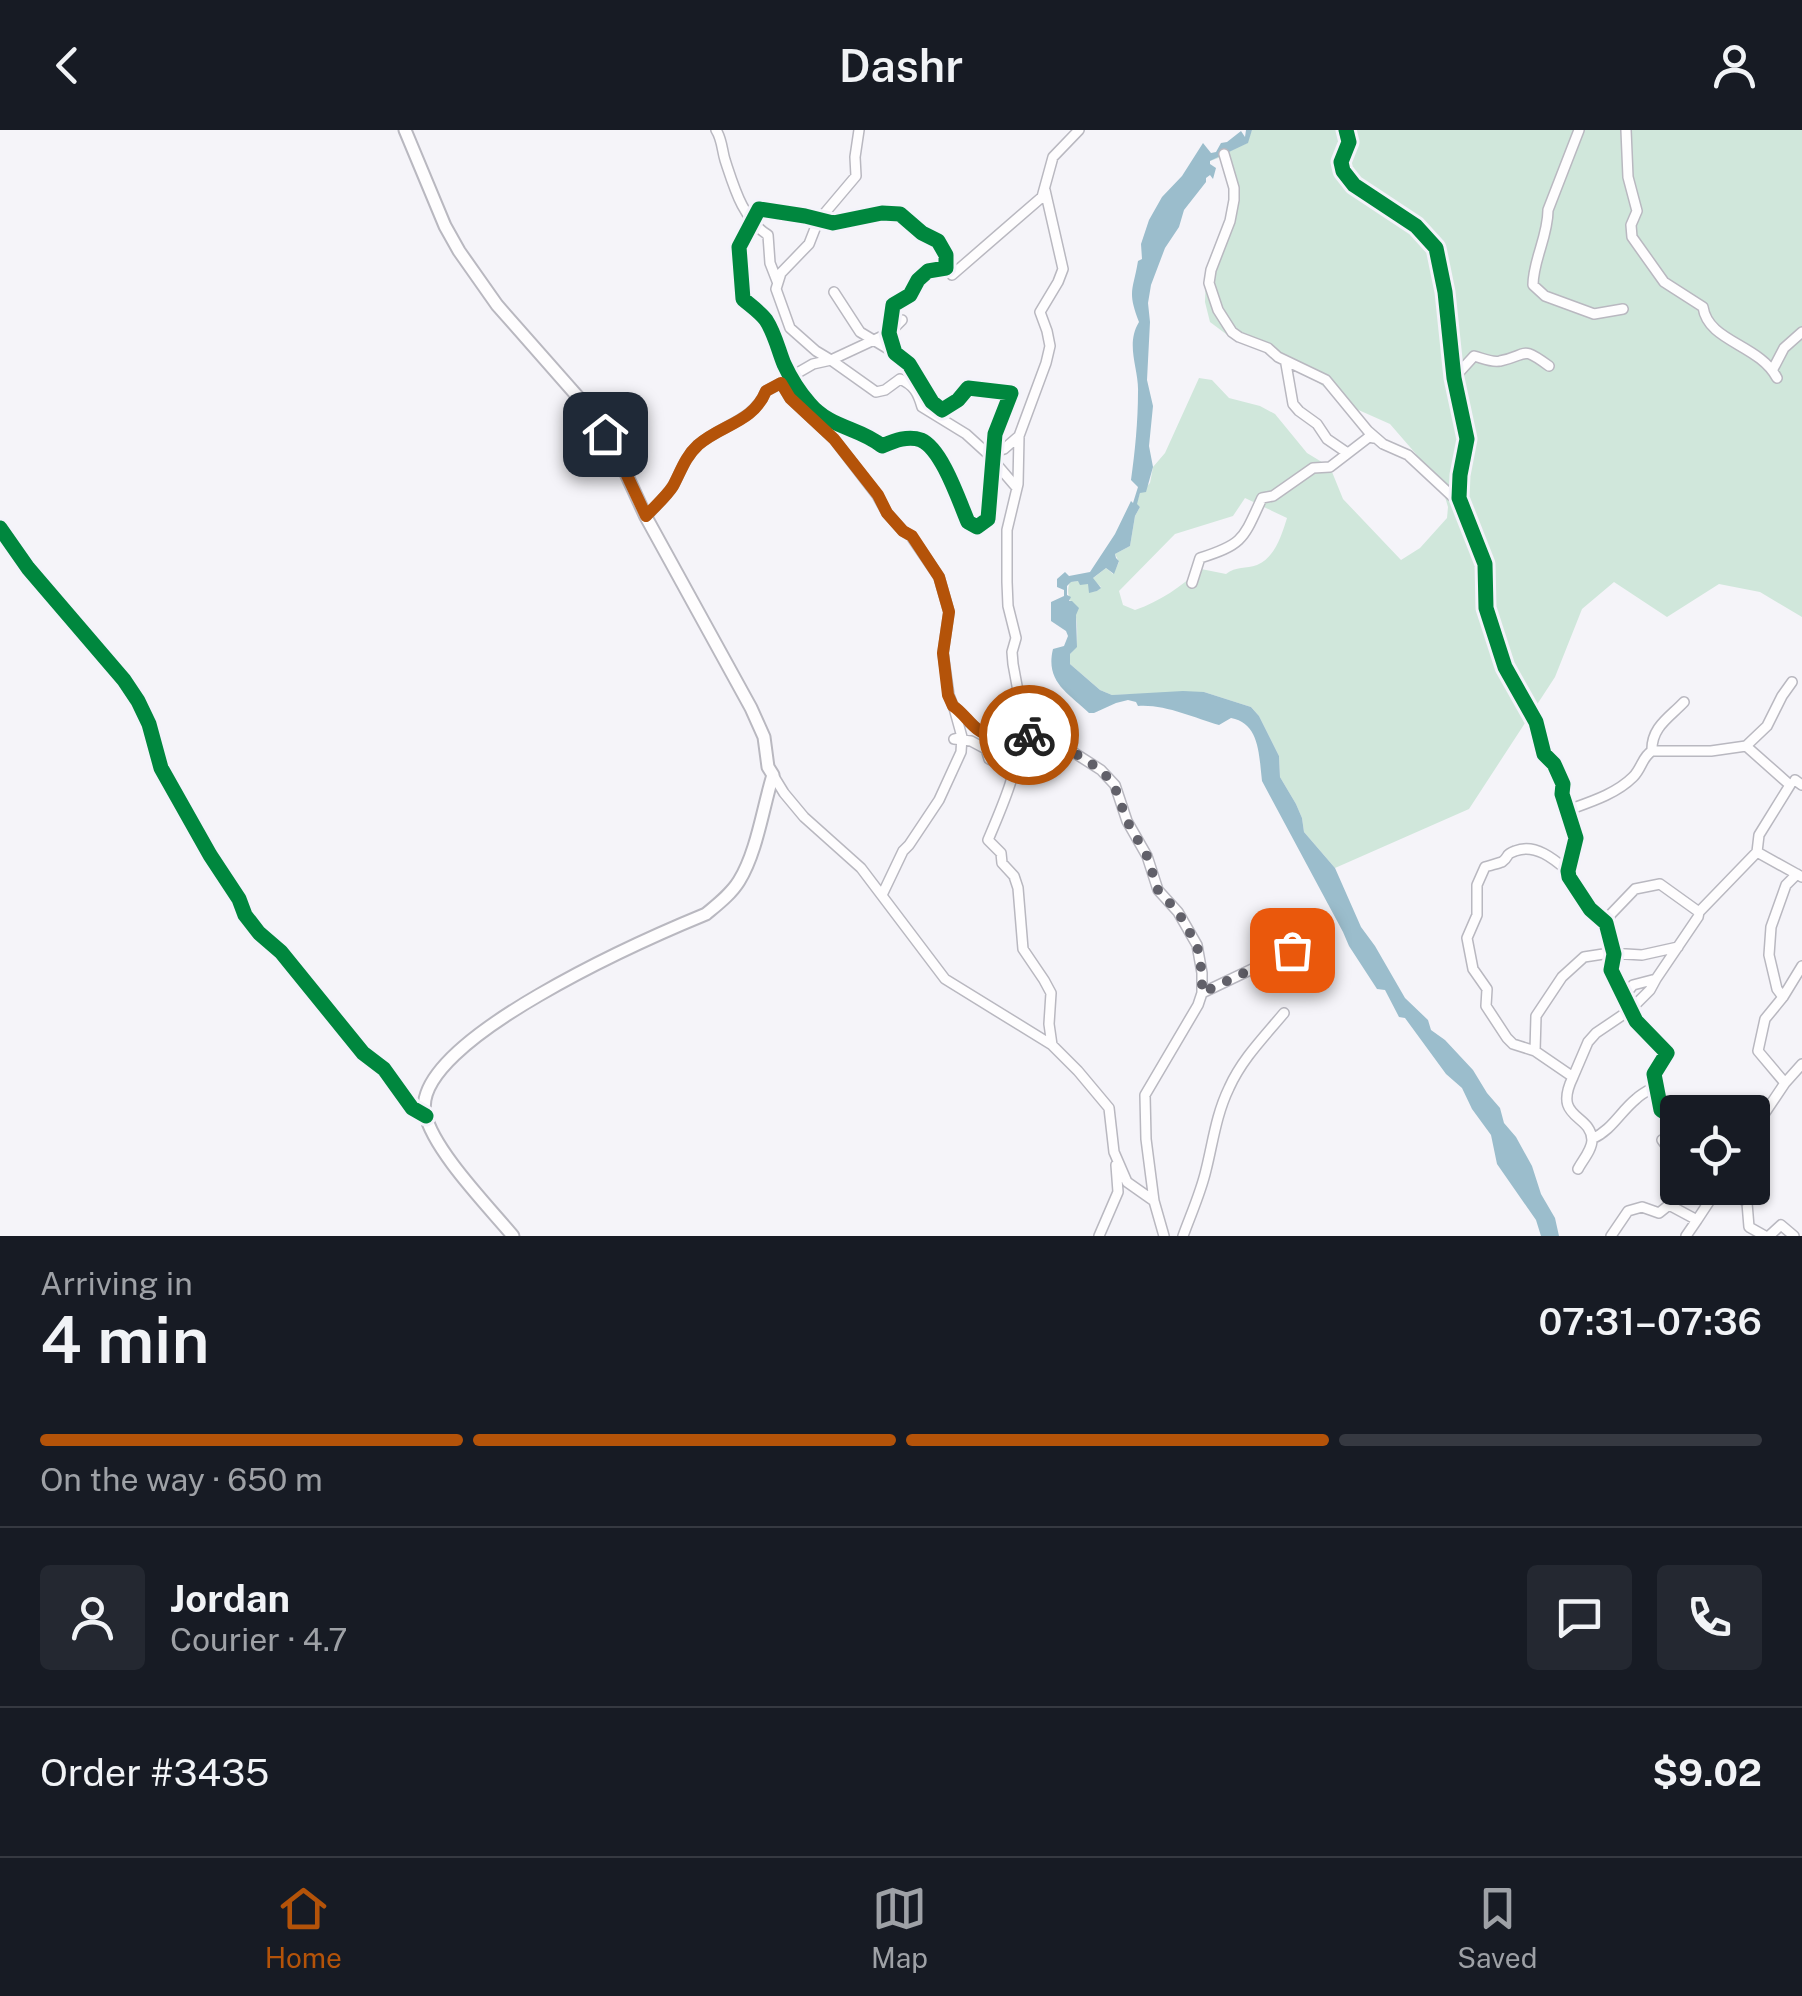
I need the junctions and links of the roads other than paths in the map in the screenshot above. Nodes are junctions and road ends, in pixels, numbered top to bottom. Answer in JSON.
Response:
{"nodes":[{"id":1,"x":405,"y":130,"type":"edge"},
{"id":2,"x":859,"y":130,"type":"edge"},
{"id":3,"x":1079,"y":130,"type":"edge"},
{"id":4,"x":1346,"y":130,"type":"edge"},
{"id":5,"x":1579,"y":130,"type":"edge"},
{"id":6,"x":1626,"y":130,"type":"edge"},
{"id":7,"x":719,"y":132,"type":"edge"},
{"id":8,"x":1224,"y":154,"type":"dead end"},
{"id":9,"x":1046,"y":190,"type":"junction"},
{"id":10,"x":952,"y":275,"type":"dead end"},
{"id":11,"x":777,"y":282,"type":"junction"},
{"id":12,"x":834,"y":292,"type":"dead end"},
{"id":13,"x":1622,"y":310,"type":"dead end"},
{"id":14,"x":902,"y":320,"type":"dead end"},
{"id":15,"x":1802,"y":332,"type":"edge"},
{"id":16,"x":889,"y":333,"type":"junction"},
{"id":17,"x":871,"y":340,"type":"junction"},
{"id":18,"x":894,"y":353,"type":"junction"},
{"id":19,"x":831,"y":360,"type":"junction"},
{"id":20,"x":1286,"y":364,"type":"dead end"},
{"id":21,"x":1549,"y":366,"type":"dead end"},
{"id":22,"x":1454,"y":378,"type":"junction"},
{"id":23,"x":781,"y":383,"type":"junction"},
{"id":24,"x":1018,"y":436,"type":"junction"},
{"id":25,"x":1377,"y":438,"type":"junction"},
{"id":26,"x":1346,"y":452,"type":"junction"},
{"id":27,"x":988,"y":454,"type":"junction"},
{"id":28,"x":1460,"y":475,"type":"junction"},
{"id":29,"x":1016,"y":488,"type":"junction"},
{"id":30,"x":1444,"y":489,"type":"junction"},
{"id":31,"x":1458,"y":498,"type":"junction"},
{"id":32,"x":646,"y":516,"type":"junction"},
{"id":33,"x":0,"y":528,"type":"edge"},
{"id":34,"x":1192,"y":583,"type":"dead end"},
{"id":35,"x":1792,"y":682,"type":"dead end"},
{"id":36,"x":1684,"y":702,"type":"dead end"},
{"id":37,"x":953,"y":706,"type":"junction"},
{"id":38,"x":1020,"y":733,"type":"junction"},
{"id":39,"x":962,"y":736,"type":"junction"},
{"id":40,"x":1039,"y":736,"type":"junction"},
{"id":41,"x":1746,"y":746,"type":"junction"},
{"id":42,"x":1652,"y":750,"type":"junction"},
{"id":43,"x":1015,"y":763,"type":"junction"},
{"id":44,"x":773,"y":775,"type":"junction"},
{"id":45,"x":1568,"y":810,"type":"junction"},
{"id":46,"x":1757,"y":852,"type":"junction"},
{"id":47,"x":1568,"y":872,"type":"junction"},
{"id":48,"x":1799,"y":876,"type":"edge"},
{"id":49,"x":882,"y":895,"type":"junction"},
{"id":50,"x":1698,"y":912,"type":"junction"},
{"id":51,"x":1606,"y":923,"type":"junction"},
{"id":52,"x":1304,"y":948,"type":"dead end"},
{"id":53,"x":1678,"y":948,"type":"junction"},
{"id":54,"x":1614,"y":954,"type":"junction"},
{"id":55,"x":1802,"y":966,"type":"edge"},
{"id":56,"x":1656,"y":979,"type":"junction"},
{"id":57,"x":1202,"y":993,"type":"junction"},
{"id":58,"x":1624,"y":996,"type":"junction"},
{"id":59,"x":1783,"y":997,"type":"junction"},
{"id":60,"x":1630,"y":1010,"type":"junction"},
{"id":61,"x":1284,"y":1014,"type":"dead end"},
{"id":62,"x":1052,"y":1046,"type":"junction"},
{"id":63,"x":1535,"y":1051,"type":"junction"},
{"id":64,"x":1802,"y":1064,"type":"edge"},
{"id":65,"x":1573,"y":1077,"type":"junction"},
{"id":66,"x":1785,"y":1083,"type":"junction"},
{"id":67,"x":1658,"y":1085,"type":"junction"},
{"id":68,"x":1660,"y":1102,"type":"edge"},
{"id":69,"x":1770,"y":1105,"type":"edge"},
{"id":70,"x":426,"y":1116,"type":"junction"},
{"id":71,"x":1592,"y":1138,"type":"junction"},
{"id":72,"x":1114,"y":1152,"type":"junction"},
{"id":73,"x":1578,"y":1169,"type":"dead end"},
{"id":74,"x":1154,"y":1201,"type":"junction"},
{"id":75,"x":1707,"y":1205,"type":"edge"},
{"id":76,"x":1747,"y":1205,"type":"edge"},
{"id":77,"x":1697,"y":1220,"type":"junction"},
{"id":78,"x":513,"y":1236,"type":"edge"},
{"id":79,"x":1099,"y":1236,"type":"edge"},
{"id":80,"x":1164,"y":1236,"type":"edge"},
{"id":81,"x":1183,"y":1236,"type":"edge"},
{"id":82,"x":1611,"y":1236,"type":"edge"},
{"id":83,"x":1686,"y":1236,"type":"edge"},
{"id":84,"x":1767,"y":1236,"type":"edge"},
{"id":85,"x":1794,"y":1236,"type":"edge"}],
"edges":[{"from":1,"to":32,"type":"main road"},
{"from":2,"to":11,"type":"street"},
{"from":3,"to":9,"type":"street"},
{"from":4,"to":22,"type":"street"},
{"from":5,"to":13,"type":"street"},
{"from":6,"to":15,"type":"street"},
{"from":7,"to":11,"type":"street"},
{"from":8,"to":25,"type":"street"},
{"from":9,"to":10,"type":"street"},
{"from":9,"to":24,"type":"street"},
{"from":11,"to":19,"type":"street"},
{"from":12,"to":17,"type":"street"},
{"from":14,"to":16,"type":"street"},
{"from":16,"to":17,"type":"street"},
{"from":16,"to":18,"type":"street"},
{"from":16,"to":18,"type":"street"},
{"from":17,"to":18,"type":"street"},
{"from":17,"to":19,"type":"street"},
{"from":19,"to":23,"type":"street"},
{"from":19,"to":27,"type":"street"},
{"from":20,"to":26,"type":"street"},
{"from":21,"to":22,"type":"street"},
{"from":22,"to":28,"type":"street"},
{"from":23,"to":32,"type":"street"},
{"from":23,"to":37,"type":"street"},
{"from":24,"to":27,"type":"street"},
{"from":24,"to":29,"type":"street"},
{"from":25,"to":26,"type":"street"},
{"from":25,"to":30,"type":"street"},
{"from":26,"to":34,"type":"street"},
{"from":27,"to":29,"type":"street"},
{"from":28,"to":30,"type":"street"},
{"from":28,"to":31,"type":"street"},
{"from":29,"to":40,"type":"street"},
{"from":30,"to":31,"type":"street"},
{"from":31,"to":45,"type":"street"},
{"from":32,"to":44,"type":"main road"},
{"from":33,"to":70,"type":"street"},
{"from":35,"to":41,"type":"street"},
{"from":36,"to":42,"type":"street"},
{"from":37,"to":38,"type":"street"},
{"from":37,"to":39,"type":"street"},
{"from":38,"to":40,"type":"street"},
{"from":38,"to":43,"type":"street"},
{"from":39,"to":43,"type":"street"},
{"from":39,"to":49,"type":"street"},
{"from":40,"to":57,"type":"street"},
{"from":41,"to":42,"type":"street"},
{"from":41,"to":46,"type":"street"},
{"from":42,"to":45,"type":"street"},
{"from":43,"to":62,"type":"street"},
{"from":44,"to":49,"type":"street"},
{"from":44,"to":70,"type":"main road"},
{"from":45,"to":47,"type":"street"},
{"from":46,"to":48,"type":"street"},
{"from":46,"to":50,"type":"street"},
{"from":47,"to":51,"type":"street"},
{"from":47,"to":63,"type":"street"},
{"from":48,"to":59,"type":"street"},
{"from":49,"to":62,"type":"street"},
{"from":50,"to":51,"type":"street"},
{"from":50,"to":53,"type":"street"},
{"from":51,"to":54,"type":"street"},
{"from":52,"to":57,"type":"street"},
{"from":53,"to":54,"type":"street"},
{"from":53,"to":56,"type":"street"},
{"from":54,"to":58,"type":"street"},
{"from":54,"to":63,"type":"street"},
{"from":55,"to":59,"type":"street"},
{"from":56,"to":58,"type":"street"},
{"from":56,"to":60,"type":"street"},
{"from":57,"to":74,"type":"street"},
{"from":58,"to":60,"type":"street"},
{"from":59,"to":66,"type":"street"},
{"from":60,"to":65,"type":"street"},
{"from":60,"to":67,"type":"street"},
{"from":61,"to":81,"type":"street"},
{"from":62,"to":72,"type":"street"},
{"from":63,"to":65,"type":"street"},
{"from":64,"to":66,"type":"street"},
{"from":65,"to":71,"type":"street"},
{"from":66,"to":69,"type":"street"},
{"from":67,"to":68,"type":"street"},
{"from":67,"to":71,"type":"street"},
{"from":70,"to":78,"type":"main road"},
{"from":71,"to":73,"type":"street"},
{"from":72,"to":74,"type":"street"},
{"from":72,"to":79,"type":"street"},
{"from":74,"to":80,"type":"street"},
{"from":75,"to":77,"type":"street"},
{"from":76,"to":84,"type":"street"},
{"from":77,"to":82,"type":"street"},
{"from":77,"to":83,"type":"street"},
{"from":84,"to":85,"type":"street"}]}
